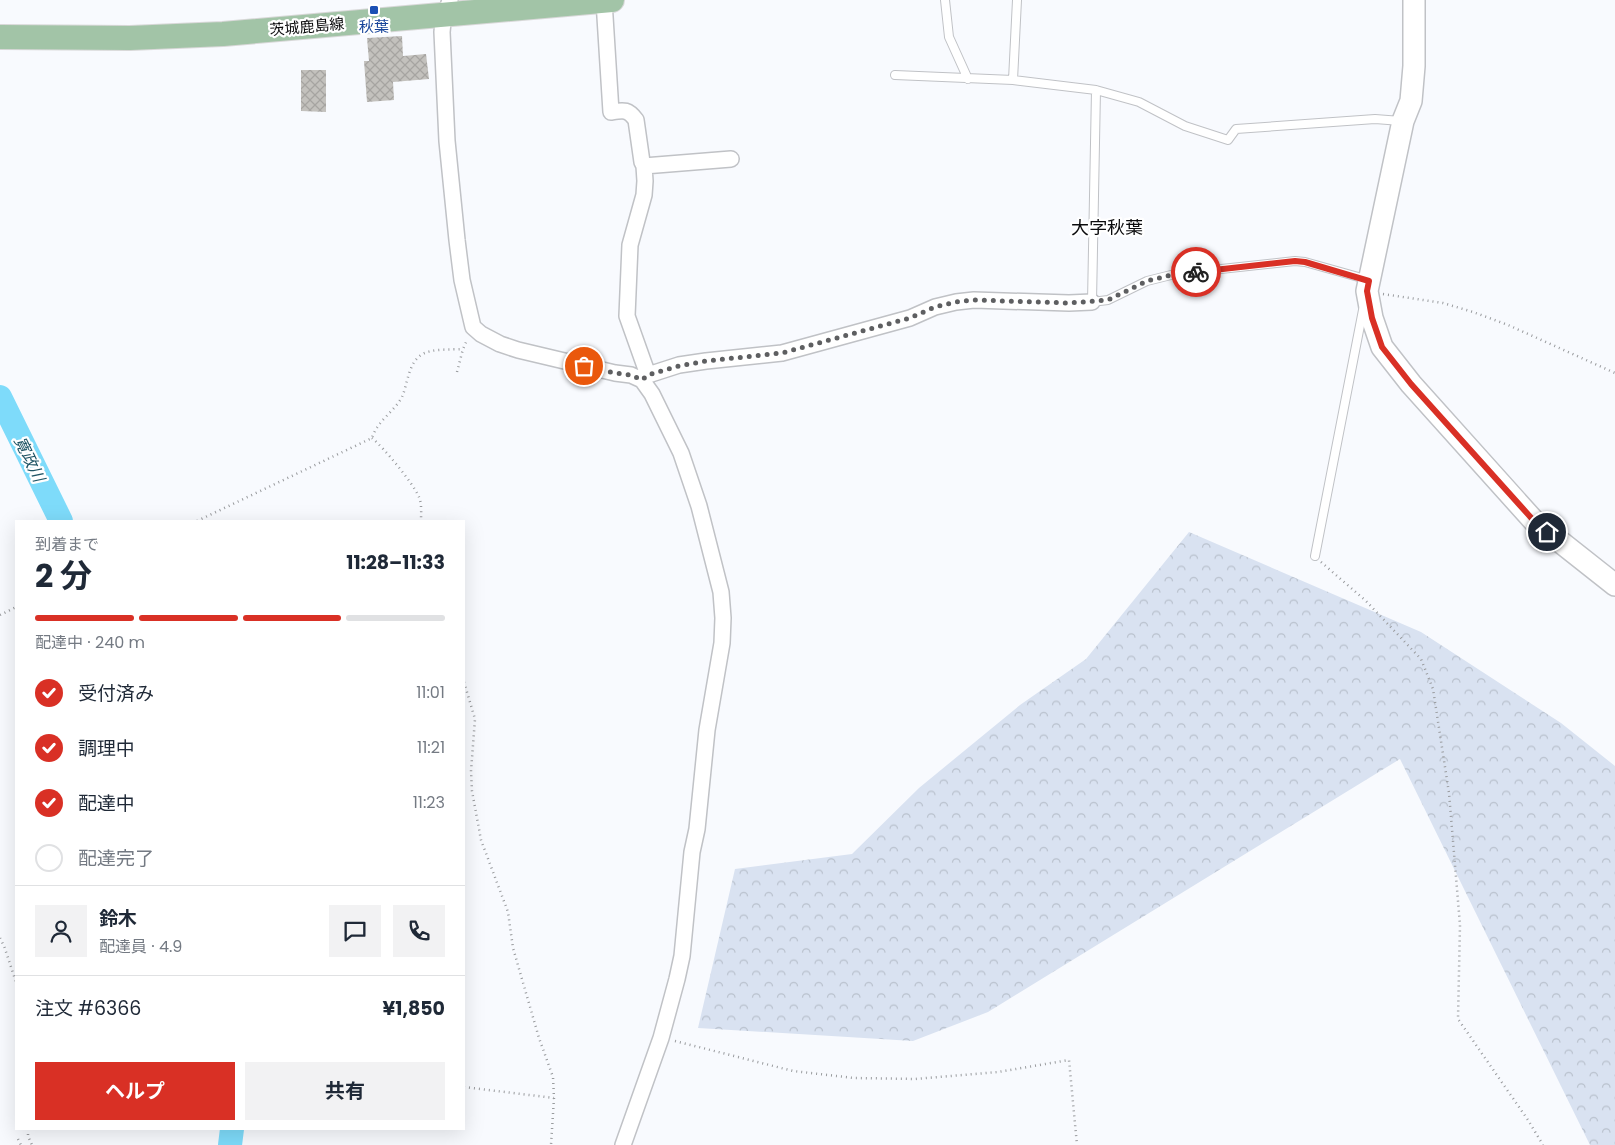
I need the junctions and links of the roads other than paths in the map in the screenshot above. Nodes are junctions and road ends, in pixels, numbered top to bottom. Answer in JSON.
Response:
{"nodes":[{"id":1,"x":608,"y":0,"type":"edge"},
{"id":2,"x":945,"y":0,"type":"edge"},
{"id":3,"x":1017,"y":0,"type":"edge"},
{"id":4,"x":1414,"y":0,"type":"edge"},
{"id":5,"x":448,"y":8,"type":"edge"},
{"id":6,"x":0,"y":37,"type":"edge"},
{"id":7,"x":895,"y":75,"type":"dead end"},
{"id":8,"x":968,"y":79,"type":"junction"},
{"id":9,"x":1013,"y":80,"type":"junction"},
{"id":10,"x":1096,"y":90,"type":"junction"},
{"id":11,"x":1404,"y":121,"type":"junction"},
{"id":12,"x":731,"y":160,"type":"dead end"},
{"id":13,"x":644,"y":166,"type":"junction"},
{"id":14,"x":1368,"y":286,"type":"junction"},
{"id":15,"x":1092,"y":302,"type":"junction"},
{"id":16,"x":645,"y":377,"type":"junction"},
{"id":17,"x":1315,"y":556,"type":"road end"},
{"id":18,"x":1615,"y":585,"type":"edge"},
{"id":19,"x":623,"y":1145,"type":"edge"}],
"edges":[{"from":1,"to":5,"type":"main road","name":"茨城鹿島線"},
{"from":1,"to":13,"type":"street"},
{"from":2,"to":8,"type":"lane"},
{"from":3,"to":9,"type":"lane"},
{"from":4,"to":11,"type":"street"},
{"from":5,"to":6,"type":"main road","name":"茨城鹿島線"},
{"from":5,"to":16,"type":"street"},
{"from":7,"to":8,"type":"lane"},
{"from":8,"to":9,"type":"lane"},
{"from":9,"to":10,"type":"lane"},
{"from":10,"to":11,"type":"lane"},
{"from":10,"to":15,"type":"lane"},
{"from":11,"to":14,"type":"street"},
{"from":12,"to":13,"type":"street"},
{"from":13,"to":16,"type":"street"},
{"from":14,"to":15,"type":"lane"},
{"from":14,"to":17,"type":"lane"},
{"from":14,"to":18,"type":"street"},
{"from":15,"to":16,"type":"street"},
{"from":16,"to":19,"type":"street"}]}
